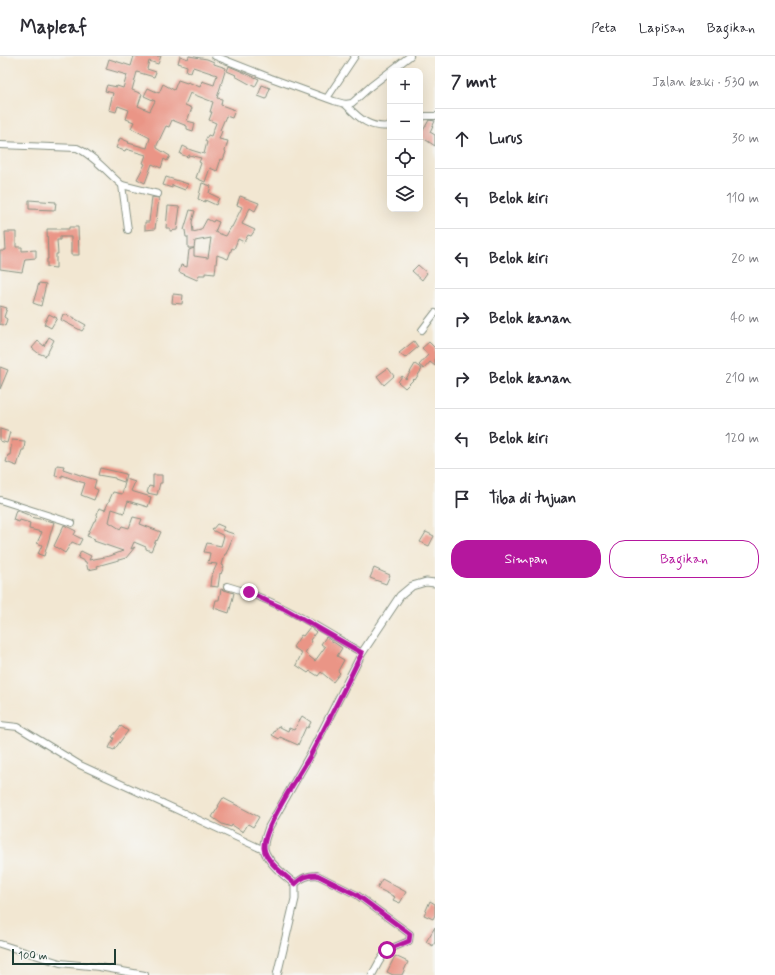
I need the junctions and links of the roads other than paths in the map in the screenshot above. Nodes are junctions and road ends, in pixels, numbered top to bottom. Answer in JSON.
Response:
{"nodes":[{"id":1,"x":215,"y":56,"type":"edge"},
{"id":2,"x":355,"y":56,"type":"edge"},
{"id":3,"x":410,"y":56,"type":"edge"},
{"id":4,"x":327,"y":98,"type":"junction"},
{"id":5,"x":345,"y":104,"type":"junction"},
{"id":6,"x":423,"y":116,"type":"edge"},
{"id":7,"x":435,"y":116,"type":"edge"},
{"id":8,"x":387,"y":126,"type":"edge"},
{"id":9,"x":0,"y":145,"type":"edge"},
{"id":10,"x":122,"y":185,"type":"junction"},
{"id":11,"x":158,"y":194,"type":"dead end"},
{"id":12,"x":128,"y":230,"type":"dead end"},
{"id":13,"x":435,"y":313,"type":"edge"},
{"id":14,"x":422,"y":330,"type":"dead end"},
{"id":15,"x":0,"y":500,"type":"edge"},
{"id":16,"x":72,"y":524,"type":"dead end"},
{"id":17,"x":435,"y":583,"type":"edge"},
{"id":18,"x":227,"y":586,"type":"dead end"},
{"id":19,"x":362,"y":653,"type":"junction"},
{"id":20,"x":0,"y":725,"type":"edge"},
{"id":21,"x":264,"y":850,"type":"junction"},
{"id":22,"x":295,"y":884,"type":"junction"},
{"id":23,"x":0,"y":944,"type":"edge"},
{"id":24,"x":145,"y":975,"type":"edge"},
{"id":25,"x":277,"y":975,"type":"edge"},
{"id":26,"x":372,"y":975,"type":"edge"}],
"edges":[{"from":1,"to":4,"type":"street"},
{"from":2,"to":4,"type":"street"},
{"from":3,"to":5,"type":"street"},
{"from":4,"to":5,"type":"street"},
{"from":5,"to":8,"type":"street"},
{"from":6,"to":7,"type":"street"},
{"from":9,"to":10,"type":"street"},
{"from":10,"to":11,"type":"street"},
{"from":10,"to":12,"type":"street"},
{"from":13,"to":14,"type":"street"},
{"from":15,"to":16,"type":"street"},
{"from":17,"to":19,"type":"street"},
{"from":18,"to":19,"type":"street"},
{"from":19,"to":21,"type":"street"},
{"from":20,"to":21,"type":"street"},
{"from":21,"to":22,"type":"street"},
{"from":22,"to":25,"type":"street"},
{"from":22,"to":26,"type":"street"},
{"from":23,"to":24,"type":"street"}]}
